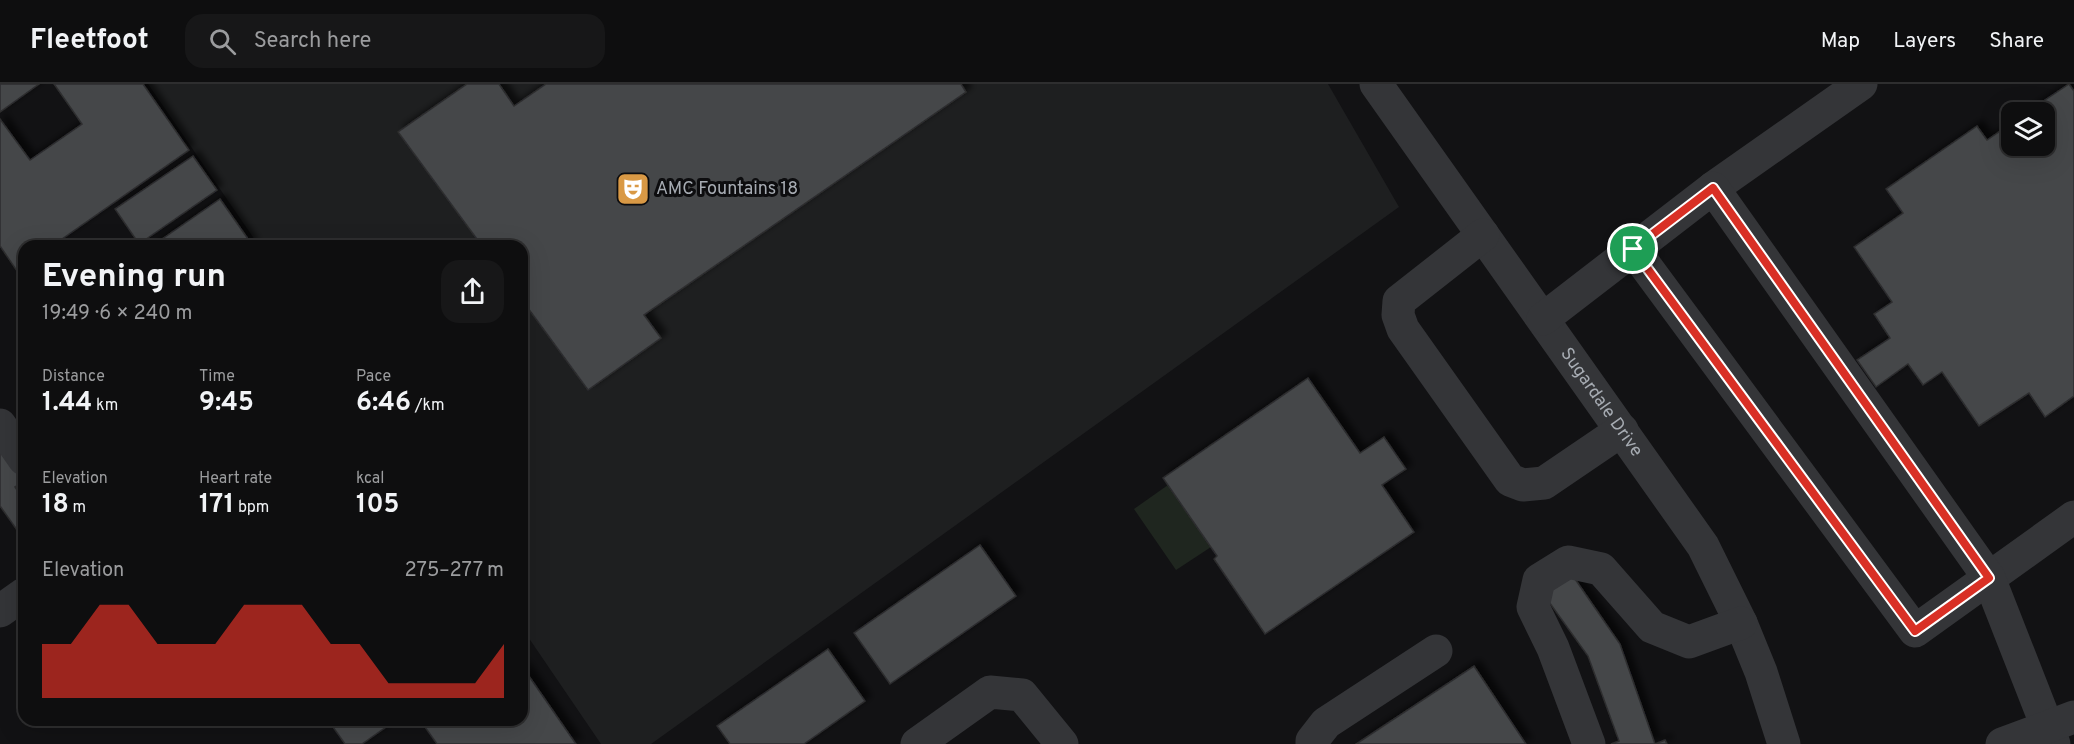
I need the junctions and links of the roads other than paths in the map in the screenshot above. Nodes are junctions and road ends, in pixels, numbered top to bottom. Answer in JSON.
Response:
{"nodes":[{"id":1,"x":1376,"y":84,"type":"edge"},
{"id":2,"x":1862,"y":84,"type":"edge"},
{"id":3,"x":1713,"y":188,"type":"junction"},
{"id":4,"x":1484,"y":235,"type":"junction"},
{"id":5,"x":1633,"y":249,"type":"junction"},
{"id":6,"x":1543,"y":319,"type":"junction"},
{"id":7,"x":0,"y":425,"type":"edge"},
{"id":8,"x":1622,"y":430,"type":"junction"},
{"id":9,"x":18,"y":450,"type":"edge"},
{"id":10,"x":2074,"y":517,"type":"edge"},
{"id":11,"x":1989,"y":578,"type":"junction"},
{"id":12,"x":18,"y":598,"type":"edge"},
{"id":13,"x":0,"y":611,"type":"edge"},
{"id":14,"x":1741,"y":623,"type":"junction"},
{"id":15,"x":1436,"y":651,"type":"dead end"},
{"id":16,"x":2059,"y":730,"type":"edge"},
{"id":17,"x":917,"y":744,"type":"edge"},
{"id":18,"x":1062,"y":744,"type":"edge"},
{"id":19,"x":1312,"y":744,"type":"edge"},
{"id":20,"x":1589,"y":744,"type":"edge"},
{"id":21,"x":1784,"y":744,"type":"edge"},
{"id":22,"x":2002,"y":744,"type":"edge"}],
"edges":[{"from":1,"to":4,"type":"street","name":"Sugardale Drive"},
{"from":2,"to":3,"type":"street"},
{"from":3,"to":5,"type":"street"},
{"from":3,"to":11,"type":"street"},
{"from":4,"to":6,"type":"street","name":"Sugardale Drive"},
{"from":4,"to":8,"type":"street"},
{"from":5,"to":6,"type":"street"},
{"from":5,"to":11,"type":"street"},
{"from":6,"to":8,"type":"street","name":"Sugardale Drive"},
{"from":7,"to":9,"type":"street"},
{"from":8,"to":14,"type":"street","name":"Sugardale Drive"},
{"from":10,"to":11,"type":"street"},
{"from":11,"to":16,"type":"street"},
{"from":12,"to":13,"type":"street"},
{"from":14,"to":20,"type":"street"},
{"from":14,"to":21,"type":"street","name":"Sugardale Drive"},
{"from":15,"to":19,"type":"street"},
{"from":16,"to":22,"type":"street"},
{"from":17,"to":18,"type":"street"}]}
